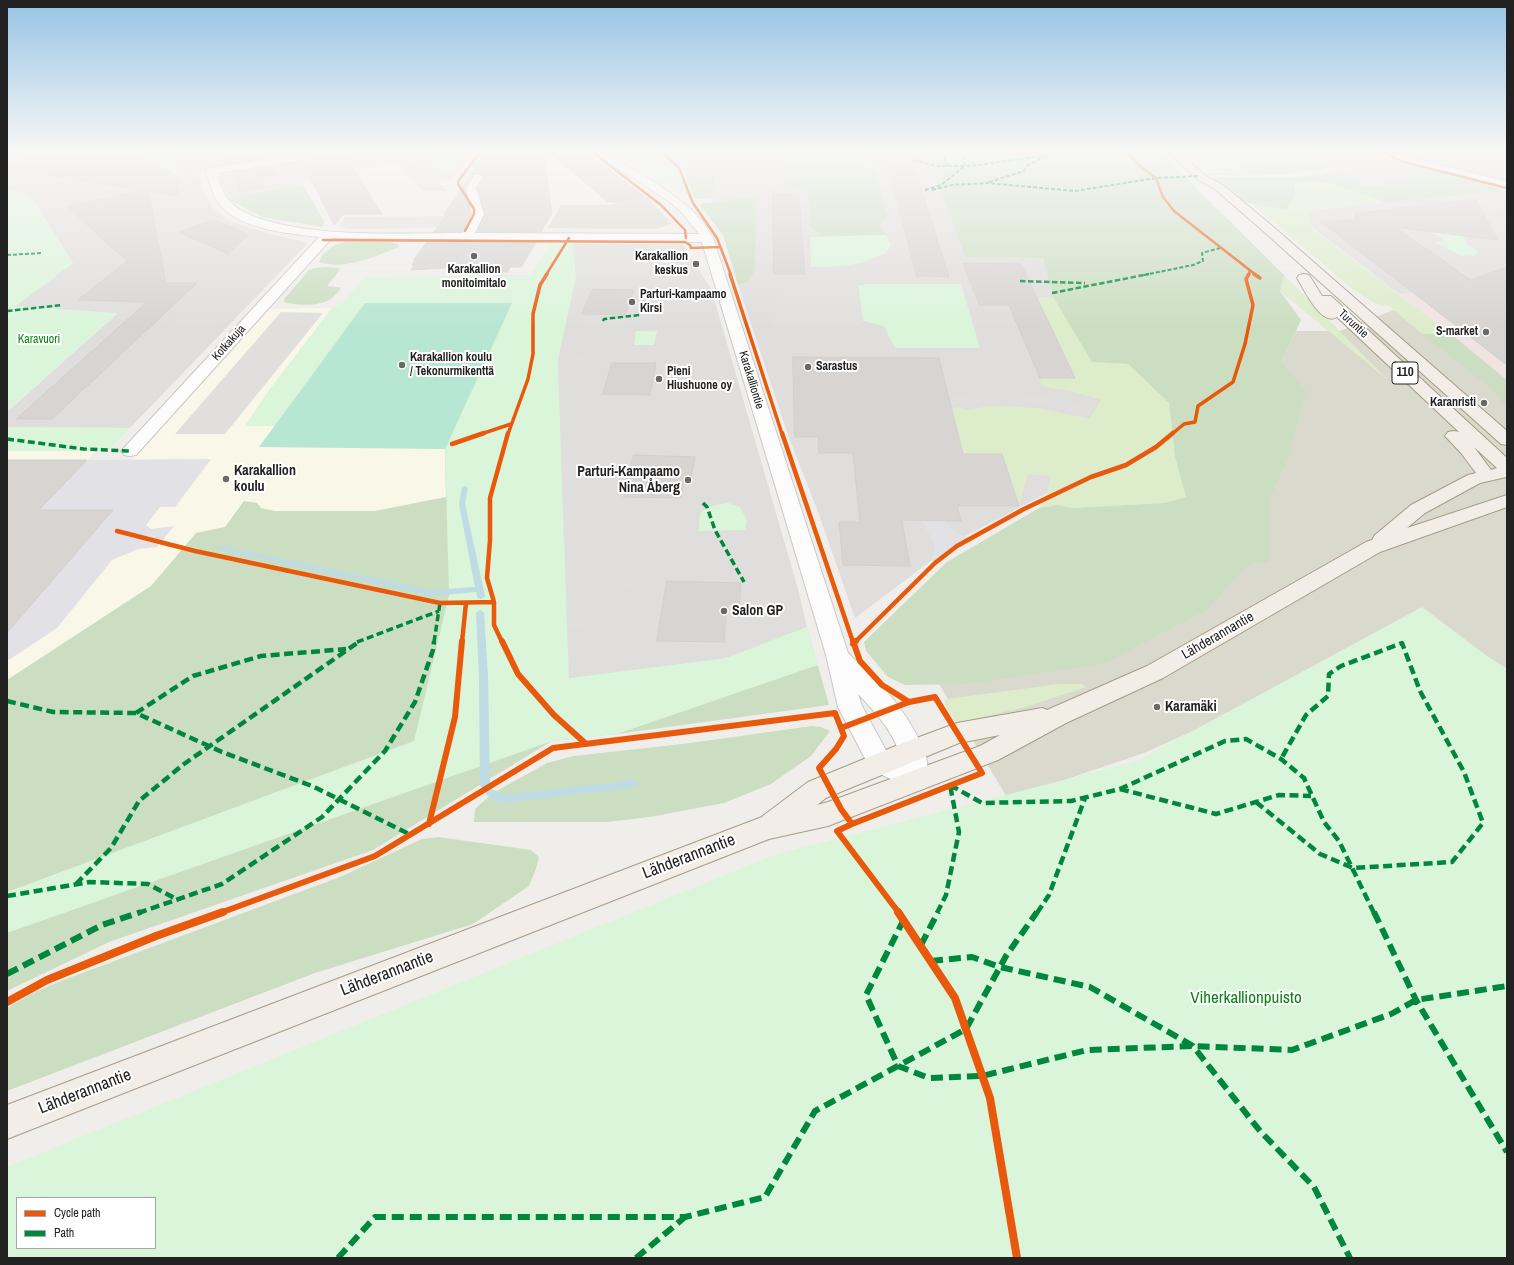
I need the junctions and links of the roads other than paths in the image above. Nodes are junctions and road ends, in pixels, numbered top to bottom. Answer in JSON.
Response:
{"nodes":[{"id":1,"x":234,"y":211,"type":"edge"},
{"id":2,"x":477,"y":211,"type":"edge"},
{"id":3,"x":683,"y":211,"type":"edge"},
{"id":4,"x":1233,"y":211,"type":"edge"},
{"id":5,"x":1247,"y":211,"type":"edge"},
{"id":6,"x":328,"y":235,"type":"junction"},
{"id":7,"x":467,"y":237,"type":"junction"},
{"id":8,"x":707,"y":238,"type":"junction"},
{"id":9,"x":1282,"y":257,"type":"dead end"},
{"id":10,"x":1504,"y":435,"type":"edge"},
{"id":11,"x":130,"y":451,"type":"dead end"},
{"id":12,"x":1507,"y":468,"type":"edge"},
{"id":13,"x":1507,"y":472,"type":"edge"},
{"id":14,"x":1486,"y":475,"type":"junction"},
{"id":15,"x":1507,"y":501,"type":"edge"},
{"id":16,"x":1373,"y":547,"type":"junction"},
{"id":17,"x":837,"y":655,"type":"junction"},
{"id":18,"x":1057,"y":716,"type":"junction"},
{"id":19,"x":912,"y":750,"type":"junction"},
{"id":20,"x":880,"y":763,"type":"junction"},
{"id":21,"x":917,"y":780,"type":"junction"},
{"id":22,"x":768,"y":827,"type":"junction"},
{"id":23,"x":7,"y":1122,"type":"edge"}],
"edges":[{"from":1,"to":6,"type":"street"},
{"from":2,"to":7,"type":"street"},
{"from":3,"to":8,"type":"street","name":"Karakalliontie"},
{"from":4,"to":9,"type":"main road","name":"Turuntie","number":"110"},
{"from":5,"to":10,"type":"main road","name":"Turuntie","number":"110"},
{"from":6,"to":7,"type":"street"},
{"from":6,"to":11,"type":"street","name":"Kotkakuja"},
{"from":7,"to":8,"type":"street"},
{"from":8,"to":17,"type":"street","name":"Karakalliontie"},
{"from":12,"to":14,"type":"main road","name":"Turuntie","number":"110"},
{"from":13,"to":14,"type":"main road","name":"Lähderannantie"},
{"from":14,"to":16,"type":"main road","name":"Lähderannantie"},
{"from":15,"to":16,"type":"main road","name":"Lähderannantie"},
{"from":16,"to":18,"type":"main road","name":"Lähderannantie"},
{"from":17,"to":19,"type":"street","name":"Karakalliontie"},
{"from":17,"to":20,"type":"street","name":"Karakalliontie"},
{"from":18,"to":19,"type":"main road","name":"Lähderannantie"},
{"from":18,"to":21,"type":"main road","name":"Lähderannantie"},
{"from":19,"to":20,"type":"main road","name":"Lähderannantie"},
{"from":19,"to":21,"type":"street","name":"Karakalliontie"},
{"from":20,"to":21,"type":"street"},
{"from":20,"to":22,"type":"main road","name":"Lähderannantie"},
{"from":21,"to":22,"type":"main road","name":"Lähderannantie"},
{"from":22,"to":23,"type":"main road","name":"Lähderannantie"}]}
